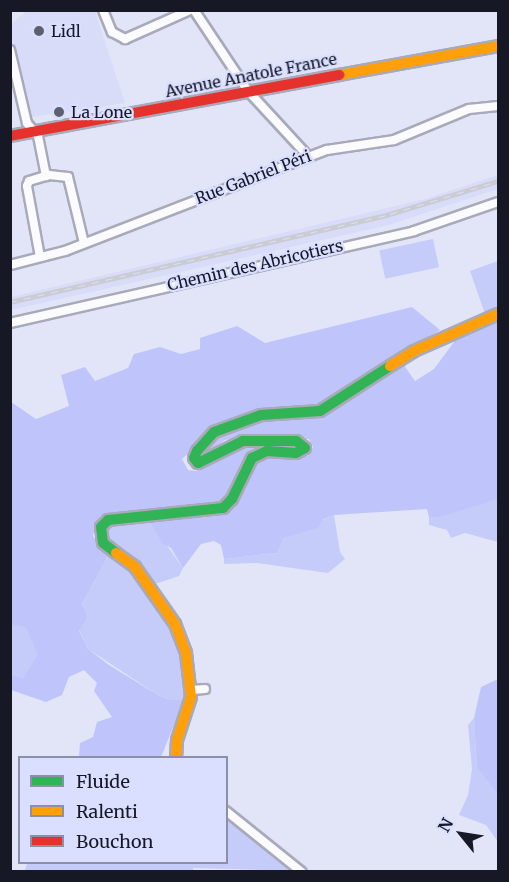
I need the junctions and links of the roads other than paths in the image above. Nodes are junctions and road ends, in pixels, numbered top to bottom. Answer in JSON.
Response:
{"nodes":[{"id":1,"x":103,"y":10,"type":"edge"},
{"id":2,"x":192,"y":10,"type":"edge"},
{"id":3,"x":498,"y":46,"type":"edge"},
{"id":4,"x":10,"y":50,"type":"edge"},
{"id":5,"x":248,"y":91,"type":"junction"},
{"id":6,"x":498,"y":106,"type":"edge"},
{"id":7,"x":35,"y":129,"type":"junction"},
{"id":8,"x":10,"y":136,"type":"edge"},
{"id":9,"x":308,"y":156,"type":"junction"},
{"id":10,"x":46,"y":176,"type":"junction"},
{"id":11,"x":498,"y":202,"type":"edge"},
{"id":12,"x":84,"y":243,"type":"junction"},
{"id":13,"x":40,"y":257,"type":"junction"},
{"id":14,"x":10,"y":265,"type":"edge"},
{"id":15,"x":498,"y":314,"type":"edge"},
{"id":16,"x":10,"y":323,"type":"edge"},
{"id":17,"x":205,"y":689,"type":"dead end"},
{"id":18,"x":190,"y":690,"type":"junction"},
{"id":19,"x":176,"y":756,"type":"edge"},
{"id":20,"x":228,"y":813,"type":"edge"},
{"id":21,"x":302,"y":872,"type":"edge"}],
"edges":[{"from":1,"to":2,"type":"street"},
{"from":2,"to":5,"type":"street"},
{"from":3,"to":5,"type":"street","name":"Avenue Anatole France"},
{"from":4,"to":7,"type":"street"},
{"from":5,"to":7,"type":"street","name":"Avenue Anatole France"},
{"from":5,"to":9,"type":"street"},
{"from":6,"to":9,"type":"street","name":"Rue Gabriel Péri"},
{"from":7,"to":8,"type":"street","name":"Avenue Anatole France"},
{"from":7,"to":10,"type":"street"},
{"from":9,"to":12,"type":"street","name":"Rue Gabriel Péri"},
{"from":10,"to":12,"type":"street"},
{"from":10,"to":13,"type":"street"},
{"from":11,"to":16,"type":"street","name":"Chemin des Abricotiers"},
{"from":12,"to":13,"type":"street","name":"Rue Gabriel Péri"},
{"from":13,"to":14,"type":"street","name":"Rue Gabriel Péri"},
{"from":15,"to":18,"type":"street"},
{"from":17,"to":18,"type":"street"},
{"from":18,"to":19,"type":"street"},
{"from":20,"to":21,"type":"street"}]}
